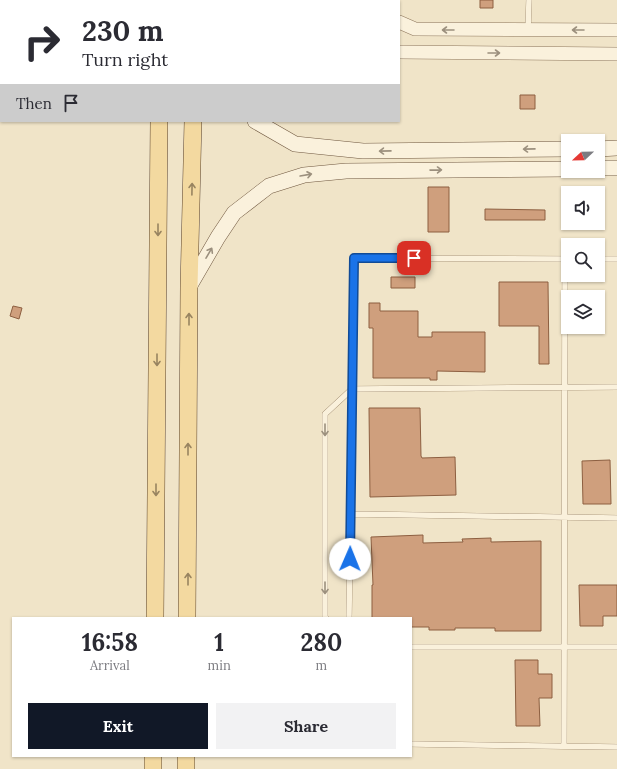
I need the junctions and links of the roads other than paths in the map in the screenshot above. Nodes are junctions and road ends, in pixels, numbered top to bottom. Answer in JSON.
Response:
{"nodes":[{"id":1,"x":529,"y":0,"type":"edge"},
{"id":2,"x":400,"y":22,"type":"edge"},
{"id":3,"x":528,"y":30,"type":"junction"},
{"id":4,"x":617,"y":30,"type":"edge"},
{"id":5,"x":400,"y":52,"type":"edge"},
{"id":6,"x":617,"y":54,"type":"edge"},
{"id":7,"x":159,"y":122,"type":"edge"},
{"id":8,"x":193,"y":122,"type":"edge"},
{"id":9,"x":257,"y":122,"type":"edge"},
{"id":10,"x":617,"y":148,"type":"edge"},
{"id":11,"x":561,"y":149,"type":"edge"},
{"id":12,"x":605,"y":149,"type":"edge"},
{"id":13,"x":605,"y":168,"type":"edge"},
{"id":14,"x":617,"y":168,"type":"edge"},
{"id":15,"x":561,"y":169,"type":"edge"},
{"id":16,"x":561,"y":259,"type":"edge"},
{"id":17,"x":605,"y":259,"type":"edge"},
{"id":18,"x":617,"y":259,"type":"edge"},
{"id":19,"x":566,"y":282,"type":"edge"},
{"id":20,"x":189,"y":287,"type":"junction"},
{"id":21,"x":565,"y":387,"type":"junction"},
{"id":22,"x":617,"y":387,"type":"edge"},
{"id":23,"x":352,"y":389,"type":"junction"},
{"id":24,"x":350,"y":514,"type":"junction"},
{"id":25,"x":565,"y":517,"type":"junction"},
{"id":26,"x":617,"y":518,"type":"edge"},
{"id":27,"x":155,"y":617,"type":"edge"},
{"id":28,"x":187,"y":617,"type":"edge"},
{"id":29,"x":325,"y":617,"type":"edge"},
{"id":30,"x":349,"y":617,"type":"edge"},
{"id":31,"x":412,"y":647,"type":"edge"},
{"id":32,"x":565,"y":647,"type":"junction"},
{"id":33,"x":617,"y":647,"type":"edge"},
{"id":34,"x":412,"y":744,"type":"edge"},
{"id":35,"x":564,"y":746,"type":"junction"},
{"id":36,"x":617,"y":747,"type":"edge"},
{"id":37,"x":153,"y":757,"type":"edge"},
{"id":38,"x":186,"y":757,"type":"edge"},
{"id":39,"x":153,"y":769,"type":"edge"},
{"id":40,"x":186,"y":769,"type":"edge"}],
"edges":[{"from":1,"to":3,"type":"lane"},
{"from":3,"to":2,"type":"street","one_way":true},
{"from":4,"to":3,"type":"street","one_way":true},
{"from":5,"to":6,"type":"street","one_way":true},
{"from":7,"to":27,"type":"main road","one_way":true},
{"from":20,"to":8,"type":"main road","one_way":true},
{"from":11,"to":9,"type":"main road","one_way":true},
{"from":10,"to":12,"type":"main road"},
{"from":13,"to":14,"type":"main road"},
{"from":20,"to":15,"type":"main road","one_way":true},
{"from":16,"to":23,"type":"lane"},
{"from":17,"to":18,"type":"lane"},
{"from":19,"to":21,"type":"lane"},
{"from":28,"to":20,"type":"main road","one_way":true},
{"from":21,"to":22,"type":"lane"},
{"from":21,"to":23,"type":"lane"},
{"from":21,"to":25,"type":"lane"},
{"from":23,"to":24,"type":"lane"},
{"from":23,"to":29,"type":"lane","one_way":true},
{"from":24,"to":25,"type":"lane"},
{"from":24,"to":30,"type":"lane"},
{"from":25,"to":26,"type":"lane"},
{"from":25,"to":32,"type":"lane"},
{"from":31,"to":32,"type":"lane"},
{"from":32,"to":33,"type":"lane"},
{"from":32,"to":35,"type":"lane"},
{"from":34,"to":35,"type":"lane"},
{"from":35,"to":36,"type":"lane"},
{"from":37,"to":39,"type":"main road"},
{"from":38,"to":40,"type":"main road"}]}
